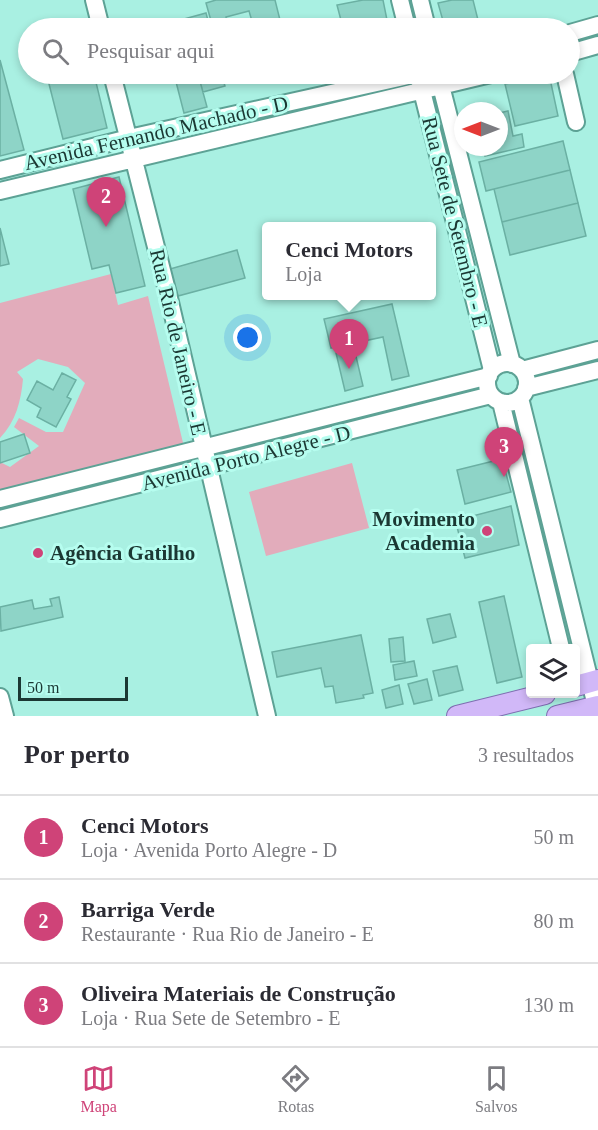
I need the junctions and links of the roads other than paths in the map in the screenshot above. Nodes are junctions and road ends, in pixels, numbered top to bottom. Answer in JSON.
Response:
{"nodes":[{"id":1,"x":94,"y":0,"type":"edge"},
{"id":2,"x":400,"y":0,"type":"edge"},
{"id":3,"x":420,"y":0,"type":"edge"},
{"id":4,"x":98,"y":18,"type":"edge"},
{"id":5,"x":404,"y":18,"type":"edge"},
{"id":6,"x":424,"y":18,"type":"edge"},
{"id":7,"x":598,"y":25,"type":"edge"},
{"id":8,"x":580,"y":30,"type":"edge"},
{"id":9,"x":598,"y":45,"type":"edge"},
{"id":10,"x":580,"y":50,"type":"edge"},
{"id":11,"x":115,"y":84,"type":"edge"},
{"id":12,"x":372,"y":84,"type":"edge"},
{"id":13,"x":420,"y":84,"type":"edge"},
{"id":14,"x":434,"y":84,"type":"edge"},
{"id":15,"x":441,"y":84,"type":"edge"},
{"id":16,"x":567,"y":84,"type":"edge"},
{"id":17,"x":422,"y":92,"type":"junction"},
{"id":18,"x":576,"y":122,"type":"dead end"},
{"id":19,"x":129,"y":138,"type":"junction"},
{"id":20,"x":134,"y":159,"type":"junction"},
{"id":21,"x":0,"y":170,"type":"edge"},
{"id":22,"x":0,"y":191,"type":"edge"},
{"id":23,"x":598,"y":350,"type":"edge"},
{"id":24,"x":517,"y":367,"type":"junction"},
{"id":25,"x":598,"y":370,"type":"edge"},
{"id":26,"x":490,"y":373,"type":"junction"},
{"id":27,"x":523,"y":393,"type":"junction"},
{"id":28,"x":496,"y":398,"type":"junction"},
{"id":29,"x":331,"y":417,"type":"junction"},
{"id":30,"x":336,"y":435,"type":"junction"},
{"id":31,"x":204,"y":448,"type":"junction"},
{"id":32,"x":208,"y":468,"type":"junction"},
{"id":33,"x":0,"y":499,"type":"edge"},
{"id":34,"x":0,"y":519,"type":"edge"},
{"id":35,"x":560,"y":644,"type":"edge"},
{"id":36,"x":585,"y":685,"type":"edge"},
{"id":37,"x":0,"y":697,"type":"edge"},
{"id":38,"x":526,"y":698,"type":"edge"},
{"id":39,"x":597,"y":709,"type":"edge"},
{"id":40,"x":5,"y":716,"type":"edge"},
{"id":41,"x":267,"y":716,"type":"edge"},
{"id":42,"x":456,"y":716,"type":"edge"},
{"id":43,"x":557,"y":716,"type":"edge"}],
"edges":[{"from":1,"to":4,"type":"street"},
{"from":2,"to":5,"type":"street"},
{"from":3,"to":6,"type":"street"},
{"from":7,"to":8,"type":"street"},
{"from":9,"to":10,"type":"street"},
{"from":11,"to":19,"type":"street","name":"Rua Rio de Janeiro - E"},
{"from":12,"to":19,"type":"street","name":"Avenida Fernando Machado - D"},
{"from":13,"to":17,"type":"street","name":"Rua Sete de Setembro - E"},
{"from":14,"to":17,"type":"street","name":"Avenida Fernando Machado - D"},
{"from":15,"to":24,"type":"street","name":"Rua Sete de Setembro - E"},
{"from":16,"to":18,"type":"street"},
{"from":17,"to":20,"type":"street","name":"Avenida Fernando Machado - D"},
{"from":17,"to":26,"type":"street","name":"Rua Sete de Setembro - E"},
{"from":19,"to":20,"type":"street","name":"Rua Rio de Janeiro - E"},
{"from":19,"to":21,"type":"street","name":"Avenida Fernando Machado - D"},
{"from":20,"to":22,"type":"street","name":"Avenida Fernando Machado - D"},
{"from":20,"to":31,"type":"street","name":"Rua Rio de Janeiro - E"},
{"from":23,"to":24,"type":"street"},
{"from":24,"to":26,"type":"street"},
{"from":24,"to":27,"type":"street"},
{"from":25,"to":27,"type":"street"},
{"from":26,"to":28,"type":"street"},
{"from":26,"to":29,"type":"street","name":"Avenida Porto Alegre - D"},
{"from":27,"to":28,"type":"street"},
{"from":27,"to":36,"type":"street"},
{"from":28,"to":30,"type":"street","name":"Avenida Porto Alegre - D"},
{"from":28,"to":35,"type":"street"},
{"from":29,"to":30,"type":"street"},
{"from":29,"to":31,"type":"street","name":"Avenida Porto Alegre - D"},
{"from":30,"to":32,"type":"street","name":"Avenida Porto Alegre - D"},
{"from":31,"to":32,"type":"street","name":"Rua Rio de Janeiro - E"},
{"from":31,"to":33,"type":"street","name":"Avenida Porto Alegre - D"},
{"from":32,"to":34,"type":"street","name":"Avenida Porto Alegre - D"},
{"from":32,"to":41,"type":"street","name":"Rua Rio de Janeiro - E"},
{"from":36,"to":39,"type":"street"},
{"from":37,"to":40,"type":"street"},
{"from":38,"to":42,"type":"main road"},
{"from":39,"to":43,"type":"main road"}]}
